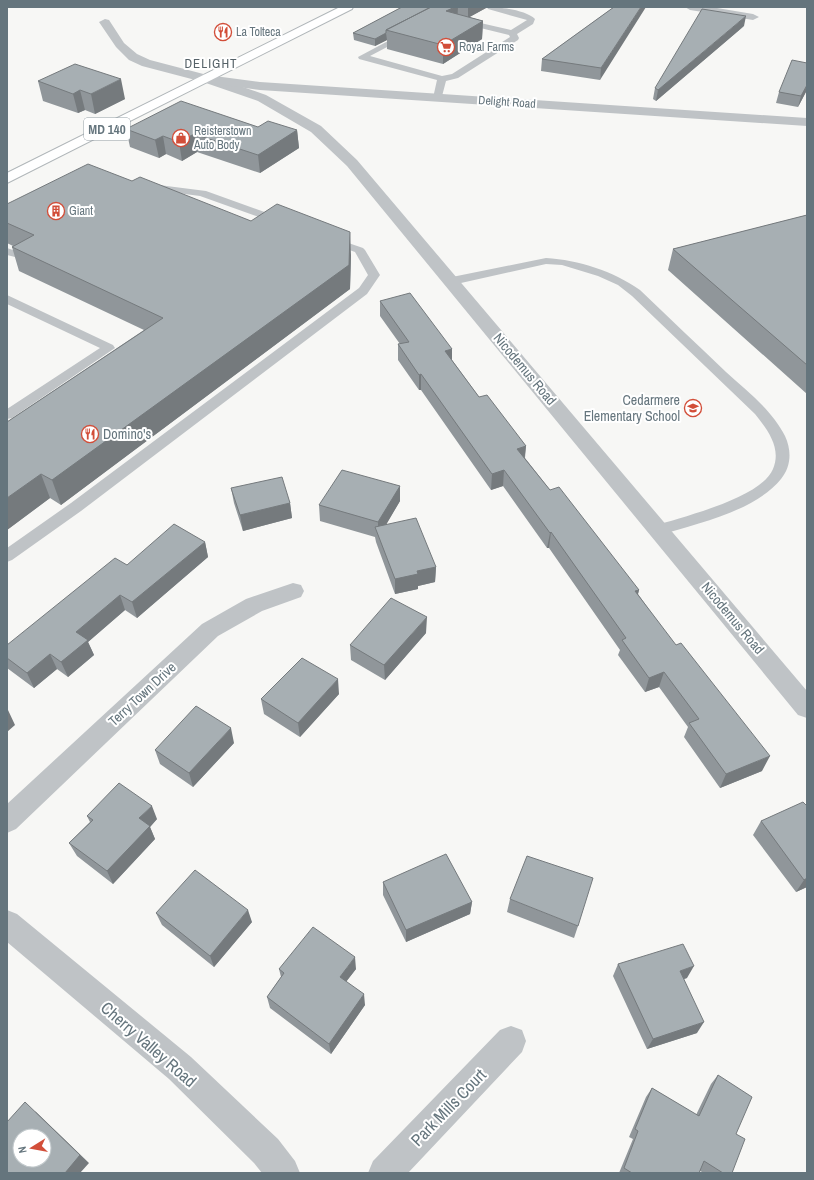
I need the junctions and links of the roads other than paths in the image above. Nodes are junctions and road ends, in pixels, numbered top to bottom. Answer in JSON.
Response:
{"nodes":[{"id":1,"x":348,"y":7,"type":"edge"},
{"id":2,"x":491,"y":7,"type":"edge"},
{"id":3,"x":690,"y":7,"type":"edge"},
{"id":4,"x":104,"y":17,"type":"dead end"},
{"id":5,"x":753,"y":17,"type":"dead end"},
{"id":6,"x":454,"y":19,"type":"edge"},
{"id":7,"x":414,"y":29,"type":"edge"},
{"id":8,"x":512,"y":33,"type":"junction"},
{"id":9,"x":207,"y":78,"type":"junction"},
{"id":10,"x":442,"y":79,"type":"junction"},
{"id":11,"x":438,"y":98,"type":"junction"},
{"id":12,"x":807,"y":122,"type":"edge"},
{"id":13,"x":7,"y":179,"type":"edge"},
{"id":14,"x":135,"y":186,"type":"edge"},
{"id":15,"x":292,"y":226,"type":"edge"},
{"id":16,"x":322,"y":236,"type":"edge"},
{"id":17,"x":452,"y":281,"type":"junction"},
{"id":18,"x":7,"y":298,"type":"edge"},
{"id":19,"x":7,"y":416,"type":"edge"},
{"id":20,"x":659,"y":530,"type":"junction"},
{"id":21,"x":7,"y":556,"type":"edge"},
{"id":22,"x":293,"y":591,"type":"dead end"},
{"id":23,"x":807,"y":708,"type":"edge"},
{"id":24,"x":7,"y":821,"type":"edge"},
{"id":25,"x":7,"y":924,"type":"edge"},
{"id":26,"x":510,"y":1041,"type":"dead end"},
{"id":27,"x":283,"y":1173,"type":"edge"},
{"id":28,"x":385,"y":1173,"type":"edge"}],
"edges":[{"from":1,"to":9,"type":"main road","number":"MD 140"},
{"from":2,"to":8,"type":"lane"},
{"from":3,"to":5,"type":"street"},
{"from":4,"to":9,"type":"street"},
{"from":6,"to":8,"type":"lane"},
{"from":7,"to":10,"type":"lane"},
{"from":8,"to":10,"type":"lane"},
{"from":9,"to":11,"type":"street","name":"Delight Road"},
{"from":9,"to":13,"type":"main road","number":"MD 140"},
{"from":9,"to":17,"type":"street","name":"Nicodemus Road"},
{"from":10,"to":11,"type":"lane"},
{"from":11,"to":12,"type":"street","name":"Delight Road"},
{"from":14,"to":15,"type":"lane"},
{"from":16,"to":21,"type":"lane"},
{"from":17,"to":20,"type":"street","name":"Nicodemus Road"},
{"from":17,"to":20,"type":"lane"},
{"from":18,"to":19,"type":"lane"},
{"from":20,"to":23,"type":"street","name":"Nicodemus Road"},
{"from":22,"to":24,"type":"street","name":"Terry Town Drive"},
{"from":25,"to":27,"type":"street","name":"Cherry Valley Road"},
{"from":26,"to":28,"type":"street","name":"Park Mills Court"}]}
